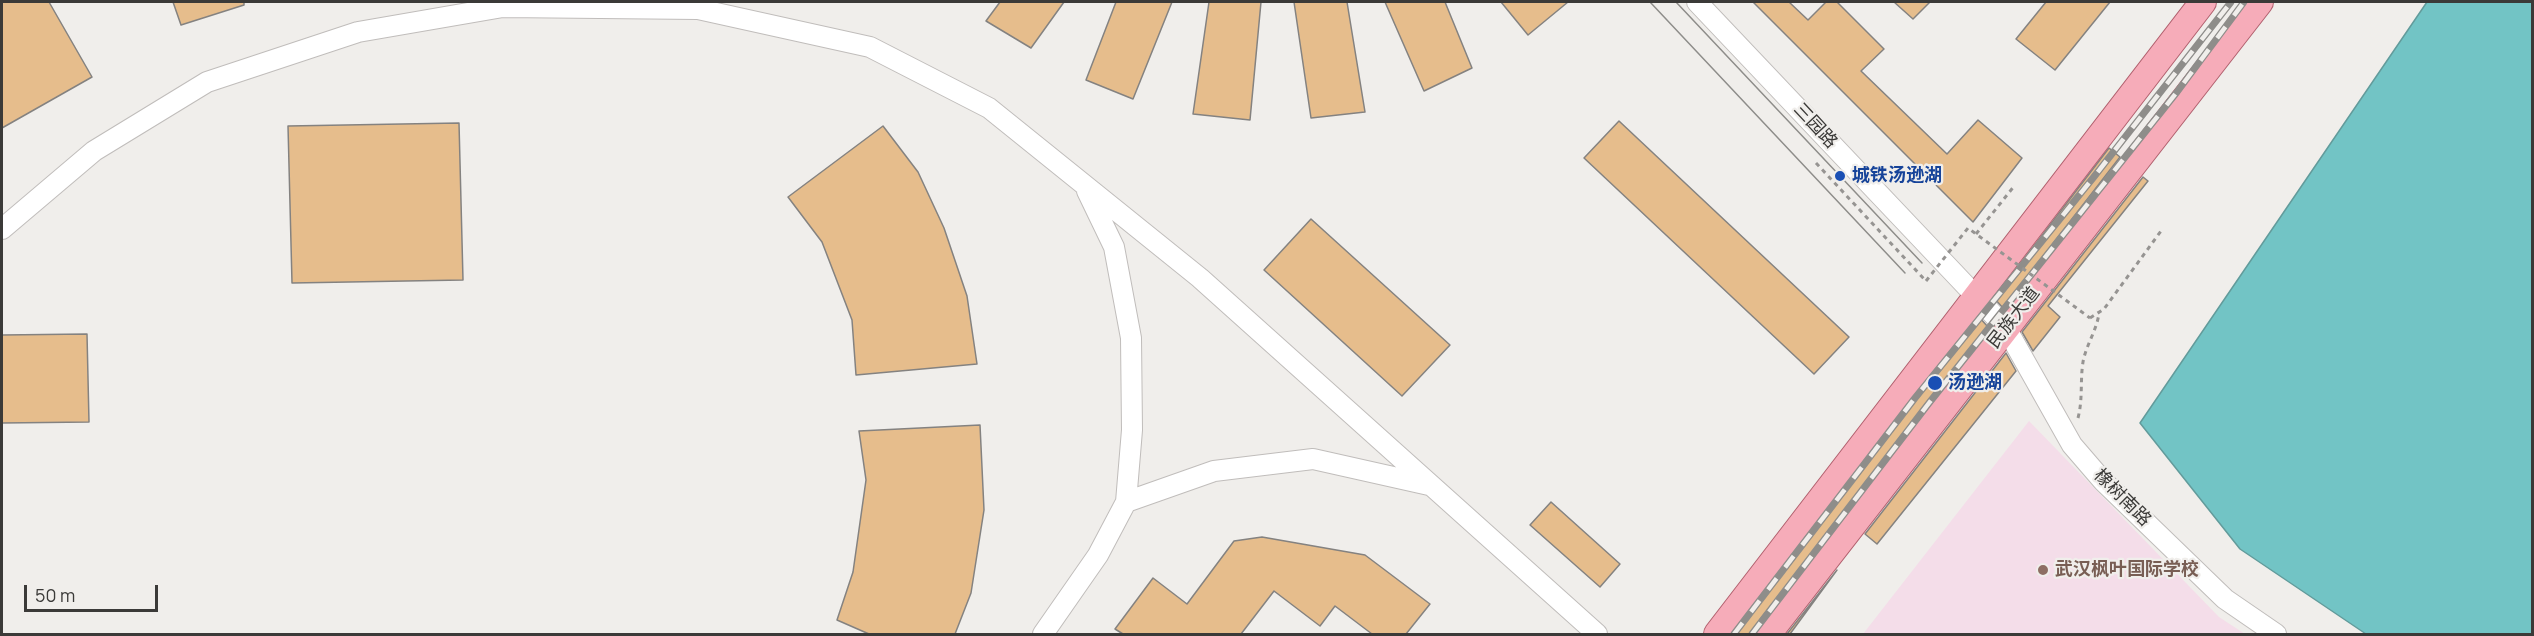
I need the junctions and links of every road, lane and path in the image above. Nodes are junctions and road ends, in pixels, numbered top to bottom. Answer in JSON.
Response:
{"nodes":[{"id":1,"x":1697,"y":2,"type":"edge"},
{"id":2,"x":2203,"y":2,"type":"edge"},
{"id":3,"x":2260,"y":2,"type":"edge"},
{"id":4,"x":447,"y":9,"type":"edge"},
{"id":5,"x":1816,"y":164,"type":"dead end"},
{"id":6,"x":1084,"y":184,"type":"junction"},
{"id":7,"x":2015,"y":185,"type":"dead end"},
{"id":8,"x":2,"y":229,"type":"edge"},
{"id":9,"x":2161,"y":231,"type":"dead end"},
{"id":10,"x":1976,"y":234,"type":"junction"},
{"id":11,"x":1976,"y":296,"type":"junction"},
{"id":12,"x":2099,"y":313,"type":"junction"},
{"id":13,"x":2007,"y":328,"type":"junction"},
{"id":14,"x":2072,"y":445,"type":"junction"},
{"id":15,"x":1431,"y":486,"type":"junction"},
{"id":16,"x":1126,"y":502,"type":"junction"},
{"id":17,"x":1043,"y":634,"type":"edge"},
{"id":18,"x":1597,"y":634,"type":"edge"},
{"id":19,"x":1718,"y":634,"type":"edge"},
{"id":20,"x":1768,"y":634,"type":"edge"},
{"id":21,"x":2276,"y":634,"type":"edge"}],
"edges":[{"from":1,"to":11,"type":"street","name":"三园路"},
{"from":2,"to":11,"type":"main road"},
{"from":3,"to":13,"type":"main road","name":"民族大道"},
{"from":4,"to":6,"type":"street"},
{"from":4,"to":8,"type":"street"},
{"from":5,"to":10,"type":"path","bridge":true},
{"from":6,"to":15,"type":"street"},
{"from":6,"to":16,"type":"street"},
{"from":7,"to":10,"type":"path"},
{"from":9,"to":12,"type":"path"},
{"from":10,"to":12,"type":"path","bridge":true},
{"from":11,"to":13,"type":"street","name":"三园路"},
{"from":11,"to":19,"type":"main road"},
{"from":12,"to":14,"type":"path"},
{"from":13,"to":14,"type":"street","name":"橡树南路"},
{"from":13,"to":20,"type":"main road","name":"民族大道"},
{"from":14,"to":21,"type":"street","name":"橡树南路"},
{"from":15,"to":16,"type":"street"},
{"from":15,"to":18,"type":"street"},
{"from":16,"to":17,"type":"street"}]}
